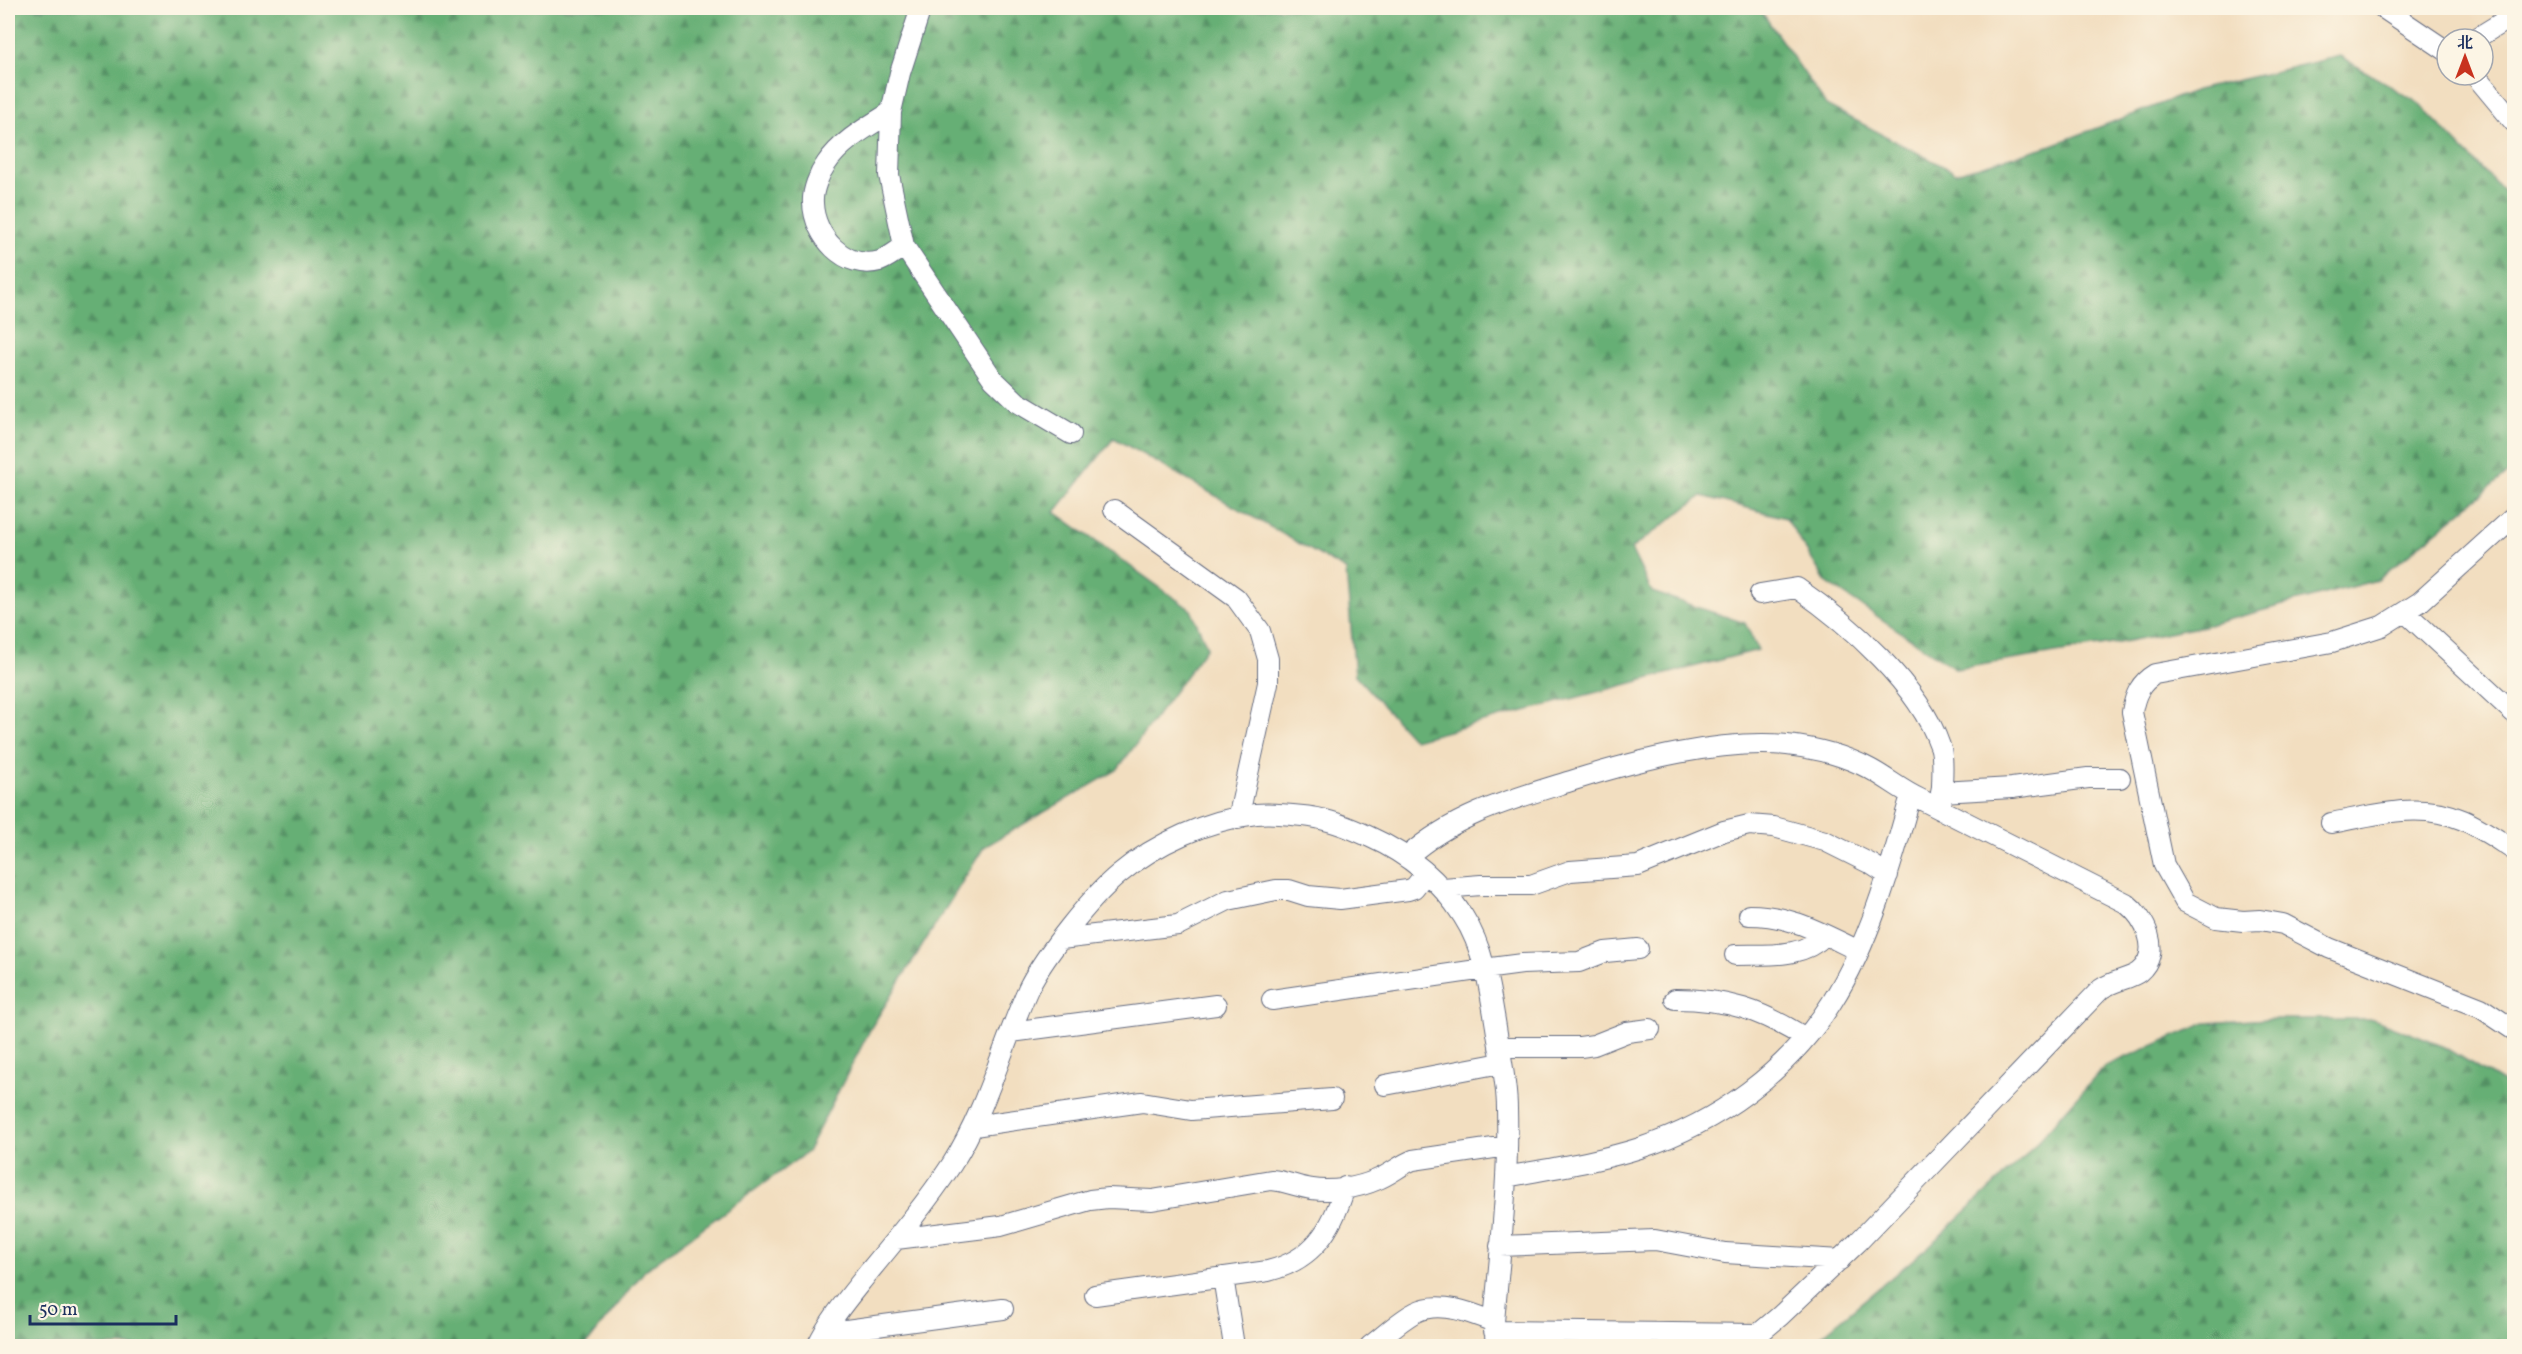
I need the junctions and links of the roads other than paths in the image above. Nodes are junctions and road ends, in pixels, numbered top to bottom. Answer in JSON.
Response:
{"nodes":[{"id":1,"x":921,"y":8,"type":"edge"},
{"id":2,"x":2383,"y":8,"type":"edge"},
{"id":3,"x":2514,"y":15,"type":"edge"},
{"id":4,"x":2494,"y":27,"type":"edge"},
{"id":5,"x":2435,"y":43,"type":"edge"},
{"id":6,"x":2485,"y":87,"type":"edge"},
{"id":7,"x":891,"y":112,"type":"junction"},
{"id":8,"x":2514,"y":122,"type":"edge"},
{"id":9,"x":904,"y":246,"type":"junction"},
{"id":10,"x":1071,"y":434,"type":"dead end"},
{"id":11,"x":1114,"y":510,"type":"dead end"},
{"id":12,"x":2514,"y":517,"type":"edge"},
{"id":13,"x":1760,"y":594,"type":"dead end"},
{"id":14,"x":2405,"y":612,"type":"junction"},
{"id":15,"x":2514,"y":713,"type":"edge"},
{"id":16,"x":2120,"y":778,"type":"dead end"},
{"id":17,"x":1911,"y":795,"type":"junction"},
{"id":18,"x":1941,"y":801,"type":"junction"},
{"id":19,"x":1238,"y":819,"type":"junction"},
{"id":20,"x":2331,"y":823,"type":"dead end"},
{"id":21,"x":2514,"y":850,"type":"edge"},
{"id":22,"x":1407,"y":857,"type":"junction"},
{"id":23,"x":1426,"y":873,"type":"junction"},
{"id":24,"x":1888,"y":875,"type":"junction"},
{"id":25,"x":1443,"y":888,"type":"junction"},
{"id":26,"x":1749,"y":915,"type":"dead end"},
{"id":27,"x":1826,"y":935,"type":"junction"},
{"id":28,"x":1061,"y":939,"type":"junction"},
{"id":29,"x":1638,"y":949,"type":"dead end"},
{"id":30,"x":1859,"y":951,"type":"junction"},
{"id":31,"x":1735,"y":954,"type":"dead end"},
{"id":32,"x":1484,"y":969,"type":"junction"},
{"id":33,"x":1675,"y":999,"type":"dead end"},
{"id":34,"x":1272,"y":1000,"type":"dead end"},
{"id":35,"x":1216,"y":1005,"type":"dead end"},
{"id":36,"x":1650,"y":1029,"type":"dead end"},
{"id":37,"x":2514,"y":1030,"type":"edge"},
{"id":38,"x":1011,"y":1032,"type":"junction"},
{"id":39,"x":1804,"y":1038,"type":"junction"},
{"id":40,"x":1500,"y":1055,"type":"junction"},
{"id":41,"x":1385,"y":1085,"type":"dead end"},
{"id":42,"x":1332,"y":1099,"type":"dead end"},
{"id":43,"x":974,"y":1126,"type":"junction"},
{"id":44,"x":1507,"y":1146,"type":"junction"},
{"id":45,"x":1506,"y":1177,"type":"junction"},
{"id":46,"x":1345,"y":1188,"type":"junction"},
{"id":47,"x":896,"y":1239,"type":"junction"},
{"id":48,"x":1500,"y":1246,"type":"junction"},
{"id":49,"x":1840,"y":1260,"type":"junction"},
{"id":50,"x":1223,"y":1277,"type":"junction"},
{"id":51,"x":1095,"y":1295,"type":"dead end"},
{"id":52,"x":1003,"y":1308,"type":"dead end"},
{"id":53,"x":1495,"y":1333,"type":"edge"},
{"id":54,"x":1759,"y":1334,"type":"junction"},
{"id":55,"x":820,"y":1340,"type":"edge"},
{"id":56,"x":1234,"y":1347,"type":"edge"},
{"id":57,"x":1370,"y":1347,"type":"edge"},
{"id":58,"x":1744,"y":1347,"type":"edge"}],
"edges":[{"from":1,"to":7,"type":"street"},
{"from":2,"to":5,"type":"street"},
{"from":3,"to":4,"type":"street"},
{"from":6,"to":8,"type":"street"},
{"from":7,"to":9,"type":"street"},
{"from":7,"to":9,"type":"street"},
{"from":9,"to":10,"type":"street"},
{"from":11,"to":19,"type":"street"},
{"from":12,"to":14,"type":"street"},
{"from":13,"to":18,"type":"street"},
{"from":14,"to":15,"type":"street"},
{"from":14,"to":37,"type":"street"},
{"from":16,"to":18,"type":"street"},
{"from":17,"to":18,"type":"street"},
{"from":17,"to":22,"type":"street"},
{"from":17,"to":24,"type":"street"},
{"from":18,"to":49,"type":"street"},
{"from":19,"to":22,"type":"street"},
{"from":19,"to":28,"type":"street"},
{"from":20,"to":21,"type":"street"},
{"from":22,"to":23,"type":"street"},
{"from":23,"to":25,"type":"street"},
{"from":23,"to":28,"type":"street"},
{"from":24,"to":25,"type":"street"},
{"from":24,"to":30,"type":"street"},
{"from":25,"to":32,"type":"street"},
{"from":26,"to":27,"type":"street"},
{"from":27,"to":30,"type":"street"},
{"from":27,"to":31,"type":"street"},
{"from":28,"to":38,"type":"street"},
{"from":29,"to":32,"type":"street"},
{"from":30,"to":39,"type":"street"},
{"from":32,"to":34,"type":"street"},
{"from":32,"to":40,"type":"street"},
{"from":33,"to":39,"type":"street"},
{"from":35,"to":38,"type":"street"},
{"from":36,"to":40,"type":"street"},
{"from":38,"to":43,"type":"street"},
{"from":39,"to":45,"type":"street"},
{"from":40,"to":41,"type":"street"},
{"from":40,"to":44,"type":"street"},
{"from":42,"to":43,"type":"street"},
{"from":43,"to":47,"type":"street"},
{"from":44,"to":45,"type":"street"},
{"from":44,"to":46,"type":"street"},
{"from":45,"to":48,"type":"street"},
{"from":46,"to":47,"type":"street"},
{"from":46,"to":50,"type":"street"},
{"from":47,"to":55,"type":"street"},
{"from":48,"to":49,"type":"street"},
{"from":48,"to":53,"type":"street"},
{"from":49,"to":54,"type":"street"},
{"from":50,"to":51,"type":"street"},
{"from":50,"to":56,"type":"street"},
{"from":52,"to":55,"type":"street"},
{"from":53,"to":54,"type":"street"},
{"from":53,"to":57,"type":"street"},
{"from":54,"to":58,"type":"street"}]}
